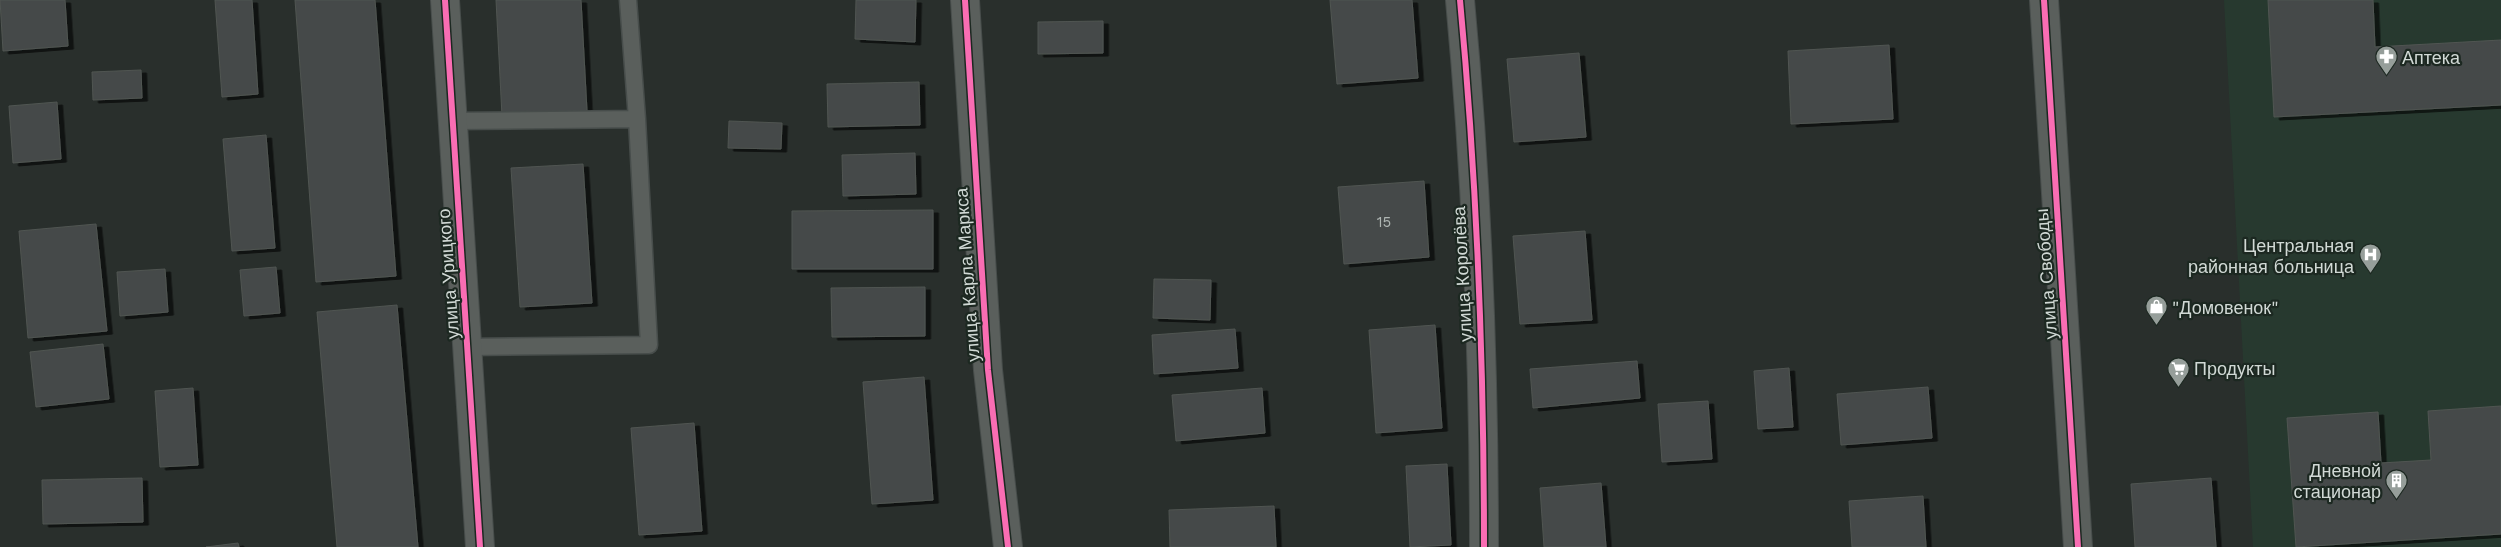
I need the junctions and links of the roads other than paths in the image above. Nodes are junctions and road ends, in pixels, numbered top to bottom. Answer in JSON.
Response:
{"nodes":[{"id":1,"x":445,"y":0,"type":"edge"},
{"id":2,"x":628,"y":0,"type":"edge"},
{"id":3,"x":965,"y":0,"type":"edge"},
{"id":4,"x":1460,"y":0,"type":"edge"},
{"id":5,"x":2044,"y":0,"type":"edge"},
{"id":6,"x":636,"y":120,"type":"junction"},
{"id":7,"x":453,"y":121,"type":"junction"},
{"id":8,"x":467,"y":347,"type":"junction"},
{"id":9,"x":480,"y":547,"type":"edge"},
{"id":10,"x":1008,"y":547,"type":"edge"},
{"id":11,"x":1484,"y":547,"type":"edge"},
{"id":12,"x":2078,"y":547,"type":"edge"}],
"edges":[{"from":1,"to":7,"type":"street","name":"улица Урицкого"},
{"from":2,"to":6,"type":"lane"},
{"from":3,"to":10,"type":"street","name":"улица Карла Маркса"},
{"from":4,"to":11,"type":"street","name":"улица Королёва"},
{"from":5,"to":12,"type":"street","name":"улица Свободы"},
{"from":6,"to":7,"type":"lane"},
{"from":6,"to":8,"type":"lane"},
{"from":7,"to":8,"type":"street","name":"улица Урицкого"},
{"from":8,"to":9,"type":"street","name":"улица Урицкого"}]}
